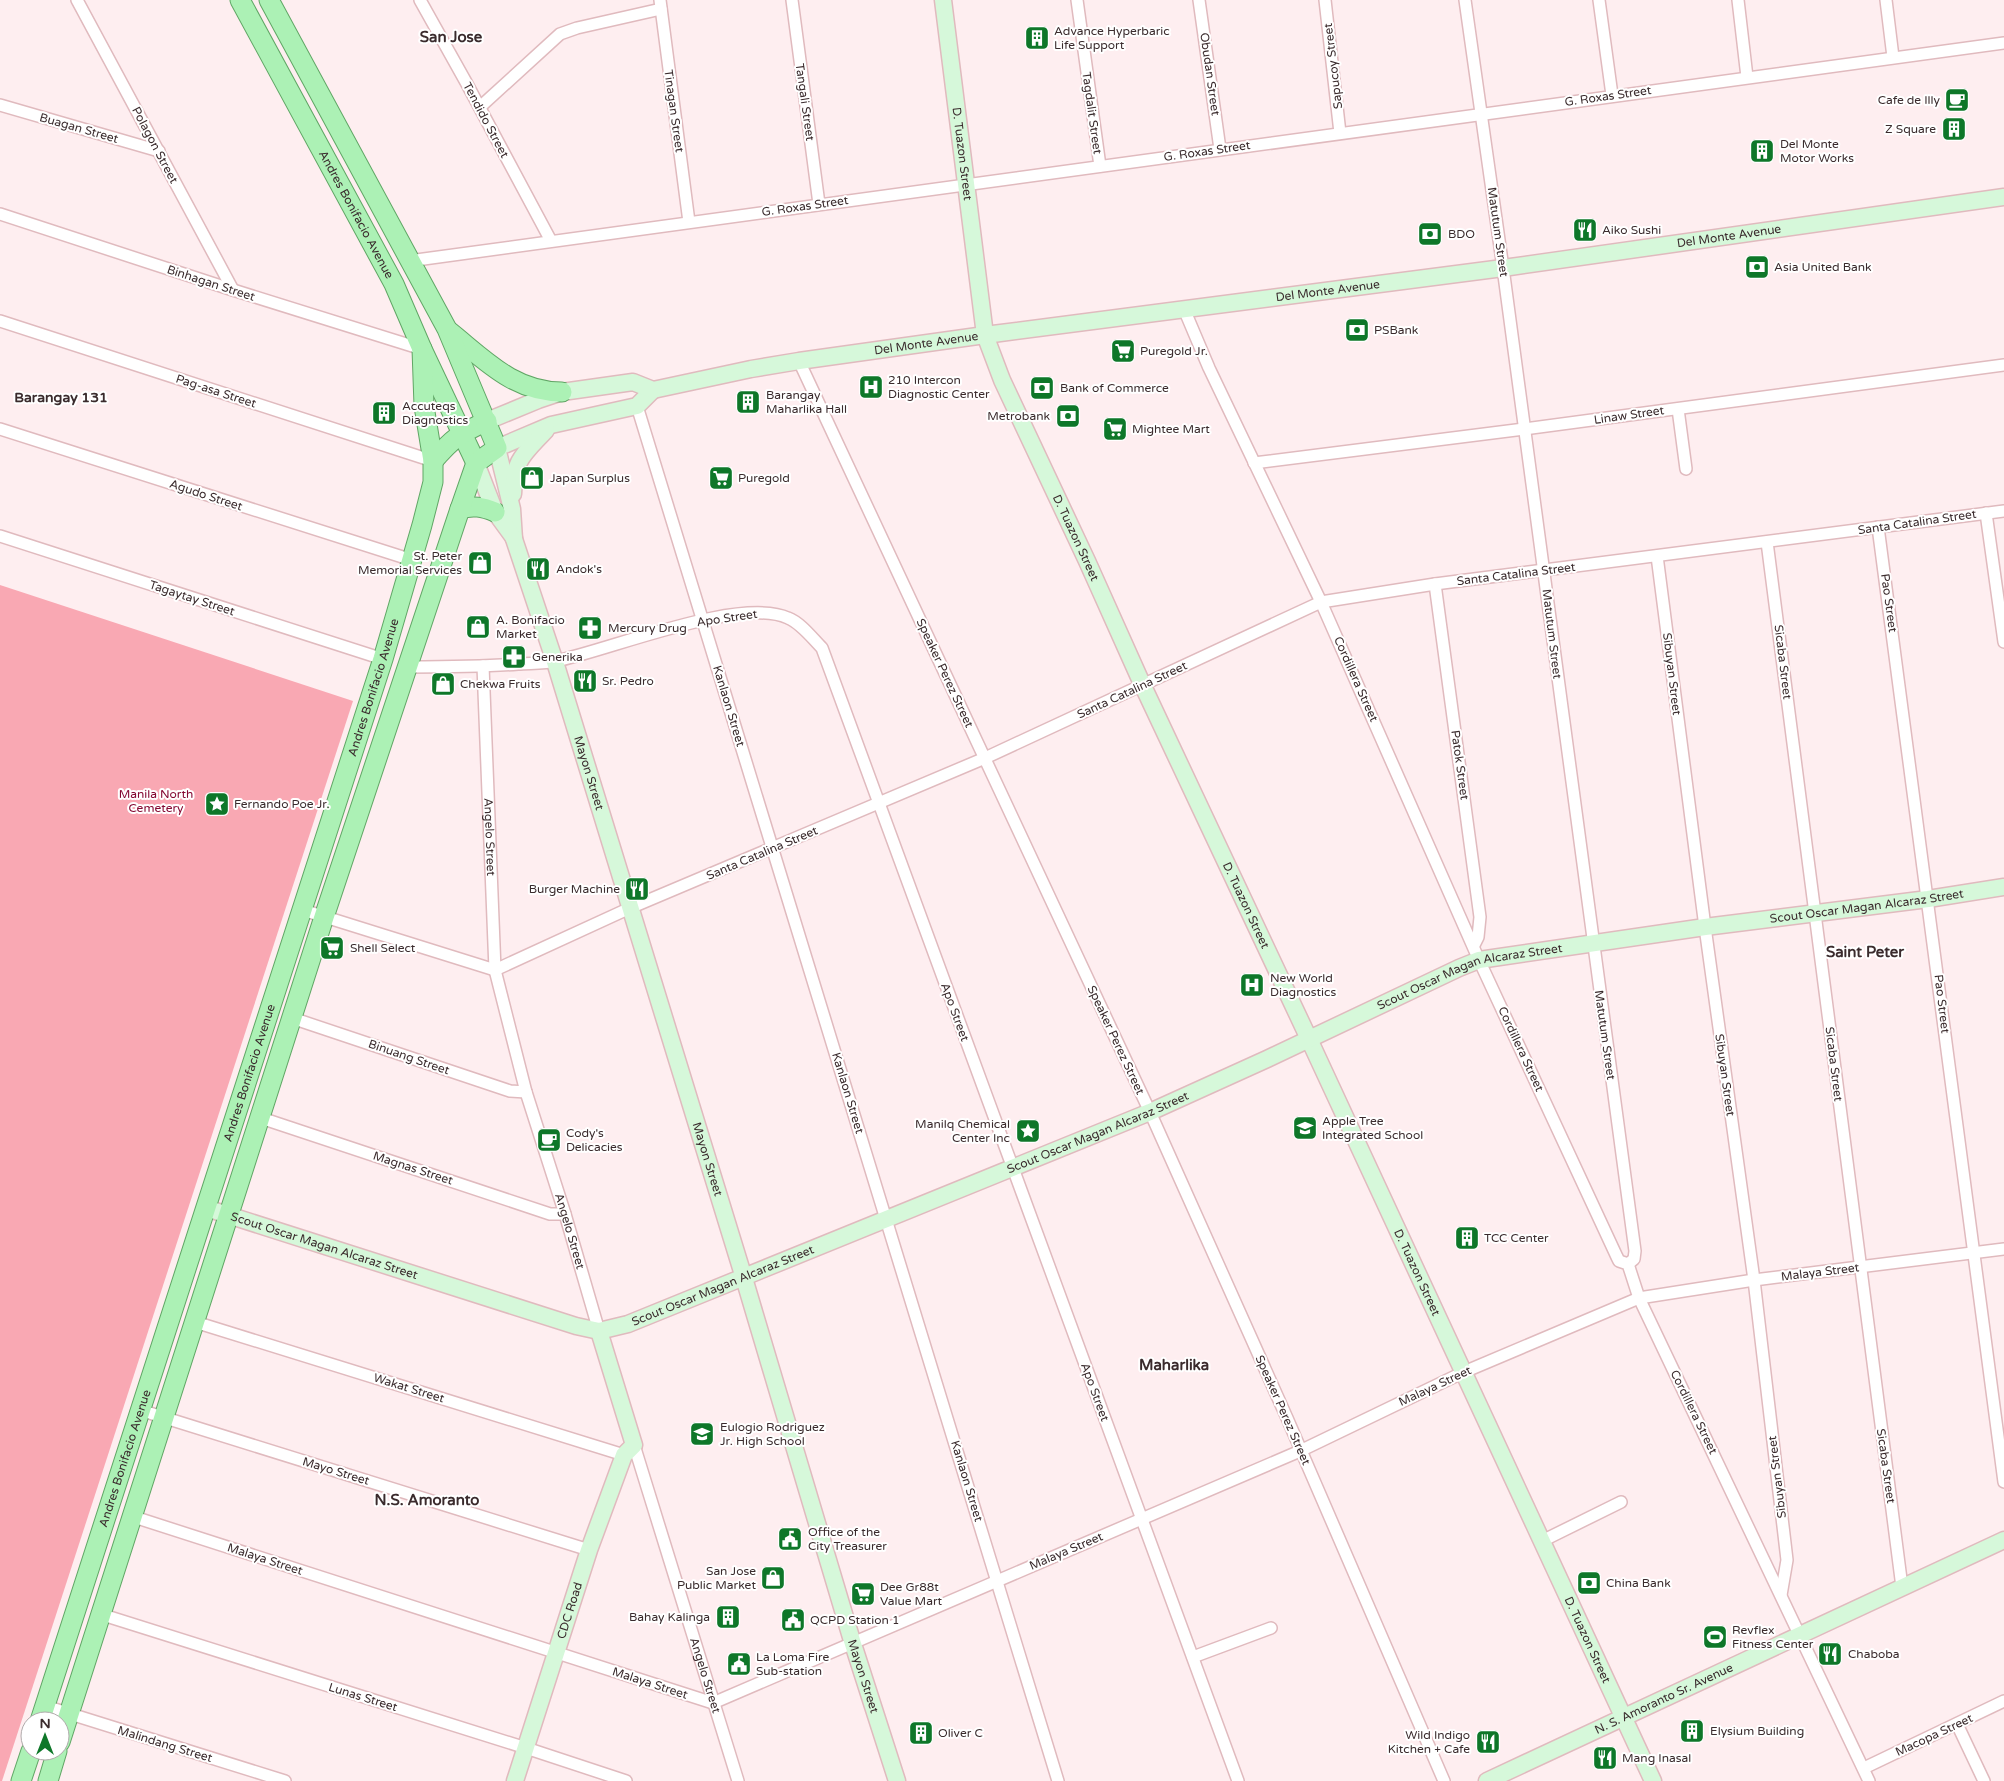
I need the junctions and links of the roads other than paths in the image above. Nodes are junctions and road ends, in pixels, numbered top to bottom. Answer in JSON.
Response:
{"nodes":[{"id":1,"x":77,"y":0,"type":"edge"},
{"id":2,"x":240,"y":0,"type":"edge"},
{"id":3,"x":269,"y":0,"type":"edge"},
{"id":4,"x":420,"y":0,"type":"edge"},
{"id":5,"x":792,"y":0,"type":"edge"},
{"id":6,"x":943,"y":0,"type":"edge"},
{"id":7,"x":1077,"y":0,"type":"edge"},
{"id":8,"x":1199,"y":0,"type":"edge"},
{"id":9,"x":1325,"y":0,"type":"edge"},
{"id":10,"x":1466,"y":0,"type":"edge"},
{"id":11,"x":1599,"y":0,"type":"edge"},
{"id":12,"x":1738,"y":0,"type":"edge"},
{"id":13,"x":1886,"y":0,"type":"edge"},
{"id":14,"x":660,"y":5,"type":"edge"},
{"id":15,"x":2004,"y":42,"type":"edge"},
{"id":16,"x":1894,"y":58,"type":"junction"},
{"id":17,"x":1747,"y":77,"type":"junction"},
{"id":18,"x":1612,"y":95,"type":"junction"},
{"id":19,"x":0,"y":105,"type":"edge"},
{"id":20,"x":480,"y":107,"type":"junction"},
{"id":21,"x":1482,"y":114,"type":"junction"},
{"id":22,"x":1340,"y":132,"type":"junction"},
{"id":23,"x":1220,"y":149,"type":"junction"},
{"id":24,"x":159,"y":151,"type":"junction"},
{"id":25,"x":1100,"y":166,"type":"junction"},
{"id":26,"x":967,"y":184,"type":"junction"},
{"id":27,"x":2004,"y":197,"type":"edge"},
{"id":28,"x":819,"y":204,"type":"junction"},
{"id":29,"x":0,"y":214,"type":"edge"},
{"id":30,"x":689,"y":222,"type":"junction"},
{"id":31,"x":551,"y":241,"type":"junction"},
{"id":32,"x":409,"y":261,"type":"junction"},
{"id":33,"x":1504,"y":268,"type":"junction"},
{"id":34,"x":233,"y":290,"type":"junction"},
{"id":35,"x":1184,"y":309,"type":"junction"},
{"id":36,"x":0,"y":321,"type":"edge"},
{"id":37,"x":447,"y":329,"type":"junction"},
{"id":38,"x":985,"y":335,"type":"junction"},
{"id":39,"x":422,"y":349,"type":"junction"},
{"id":40,"x":798,"y":361,"type":"junction"},
{"id":41,"x":2004,"y":364,"type":"edge"},
{"id":42,"x":654,"y":390,"type":"junction"},
{"id":43,"x":562,"y":392,"type":"junction"},
{"id":44,"x":637,"y":406,"type":"junction"},
{"id":45,"x":1678,"y":409,"type":"junction"},
{"id":46,"x":487,"y":421,"type":"junction"},
{"id":47,"x":551,"y":425,"type":"junction"},
{"id":48,"x":0,"y":429,"type":"edge"},
{"id":49,"x":1524,"y":429,"type":"junction"},
{"id":50,"x":462,"y":433,"type":"junction"},
{"id":51,"x":497,"y":448,"type":"junction"},
{"id":52,"x":432,"y":462,"type":"junction"},
{"id":53,"x":476,"y":463,"type":"junction"},
{"id":54,"x":1254,"y":463,"type":"junction"},
{"id":55,"x":1686,"y":468,"type":"dead end"},
{"id":56,"x":460,"y":509,"type":"junction"},
{"id":57,"x":504,"y":510,"type":"junction"},
{"id":58,"x":2004,"y":510,"type":"edge"},
{"id":59,"x":1986,"y":513,"type":"junction"},
{"id":60,"x":1878,"y":527,"type":"junction"},
{"id":61,"x":0,"y":536,"type":"edge"},
{"id":62,"x":1767,"y":542,"type":"junction"},
{"id":63,"x":1657,"y":556,"type":"junction"},
{"id":64,"x":412,"y":560,"type":"junction"},
{"id":65,"x":1544,"y":571,"type":"junction"},
{"id":66,"x":1435,"y":584,"type":"junction"},
{"id":67,"x":1321,"y":602,"type":"junction"},
{"id":68,"x":703,"y":620,"type":"junction"},
{"id":69,"x":2004,"y":642,"type":"edge"},
{"id":70,"x":383,"y":659,"type":"junction"},
{"id":71,"x":555,"y":662,"type":"junction"},
{"id":72,"x":482,"y":666,"type":"junction"},
{"id":73,"x":408,"y":667,"type":"junction"},
{"id":74,"x":1143,"y":686,"type":"junction"},
{"id":75,"x":985,"y":758,"type":"junction"},
{"id":76,"x":879,"y":804,"type":"junction"},
{"id":77,"x":774,"y":849,"type":"junction"},
{"id":78,"x":2004,"y":887,"type":"edge"},
{"id":79,"x":1928,"y":899,"type":"junction"},
{"id":80,"x":630,"y":908,"type":"junction"},
{"id":81,"x":303,"y":910,"type":"junction"},
{"id":82,"x":1814,"y":913,"type":"junction"},
{"id":83,"x":324,"y":917,"type":"junction"},
{"id":84,"x":1705,"y":926,"type":"junction"},
{"id":85,"x":1593,"y":943,"type":"junction"},
{"id":86,"x":1477,"y":953,"type":"junction"},
{"id":87,"x":495,"y":970,"type":"junction"},
{"id":88,"x":292,"y":1018,"type":"junction"},
{"id":89,"x":1310,"y":1039,"type":"junction"},
{"id":90,"x":526,"y":1092,"type":"junction"},
{"id":91,"x":1150,"y":1112,"type":"junction"},
{"id":92,"x":261,"y":1118,"type":"junction"},
{"id":93,"x":1012,"y":1168,"type":"junction"},
{"id":94,"x":206,"y":1208,"type":"junction"},
{"id":95,"x":565,"y":1214,"type":"junction"},
{"id":96,"x":228,"y":1216,"type":"junction"},
{"id":97,"x":886,"y":1220,"type":"junction"},
{"id":98,"x":2004,"y":1249,"type":"edge"},
{"id":99,"x":1974,"y":1253,"type":"junction"},
{"id":100,"x":1628,"y":1264,"type":"junction"},
{"id":101,"x":1860,"y":1268,"type":"junction"},
{"id":102,"x":744,"y":1278,"type":"junction"},
{"id":103,"x":1754,"y":1280,"type":"junction"},
{"id":104,"x":1639,"y":1298,"type":"junction"},
{"id":105,"x":195,"y":1322,"type":"junction"},
{"id":106,"x":599,"y":1331,"type":"junction"},
{"id":107,"x":1464,"y":1372,"type":"junction"},
{"id":108,"x":140,"y":1410,"type":"junction"},
{"id":109,"x":165,"y":1418,"type":"junction"},
{"id":110,"x":629,"y":1450,"type":"junction"},
{"id":111,"x":1300,"y":1451,"type":"junction"},
{"id":112,"x":2004,"y":1482,"type":"edge"},
{"id":113,"x":1621,"y":1502,"type":"dead end"},
{"id":114,"x":131,"y":1516,"type":"junction"},
{"id":115,"x":1142,"y":1519,"type":"junction"},
{"id":116,"x":2004,"y":1540,"type":"edge"},
{"id":117,"x":1542,"y":1541,"type":"junction"},
{"id":118,"x":589,"y":1550,"type":"junction"},
{"id":119,"x":997,"y":1580,"type":"junction"},
{"id":120,"x":1902,"y":1587,"type":"junction"},
{"id":121,"x":1781,"y":1595,"type":"junction"},
{"id":122,"x":100,"y":1614,"type":"junction"},
{"id":123,"x":1271,"y":1628,"type":"dead end"},
{"id":124,"x":1799,"y":1636,"type":"junction"},
{"id":125,"x":854,"y":1644,"type":"junction"},
{"id":126,"x":556,"y":1652,"type":"junction"},
{"id":127,"x":1193,"y":1657,"type":"junction"},
{"id":128,"x":2004,"y":1701,"type":"edge"},
{"id":129,"x":713,"y":1703,"type":"junction"},
{"id":130,"x":44,"y":1711,"type":"edge"},
{"id":131,"x":70,"y":1711,"type":"edge"},
{"id":132,"x":70,"y":1714,"type":"edge"},
{"id":133,"x":1624,"y":1717,"type":"junction"},
{"id":134,"x":1957,"y":1724,"type":"junction"},
{"id":135,"x":526,"y":1748,"type":"junction"},
{"id":136,"x":28,"y":1761,"type":"edge"},
{"id":137,"x":54,"y":1761,"type":"edge"},
{"id":138,"x":1864,"y":1768,"type":"junction"},
{"id":139,"x":22,"y":1781,"type":"edge"},
{"id":140,"x":48,"y":1781,"type":"edge"},
{"id":141,"x":285,"y":1781,"type":"edge"},
{"id":142,"x":515,"y":1781,"type":"edge"},
{"id":143,"x":626,"y":1781,"type":"edge"},
{"id":144,"x":738,"y":1781,"type":"edge"},
{"id":145,"x":896,"y":1781,"type":"edge"},
{"id":146,"x":1058,"y":1781,"type":"edge"},
{"id":147,"x":1238,"y":1781,"type":"edge"},
{"id":148,"x":1444,"y":1781,"type":"edge"},
{"id":149,"x":1487,"y":1781,"type":"edge"},
{"id":150,"x":1654,"y":1781,"type":"edge"},
{"id":151,"x":1869,"y":1781,"type":"edge"},
{"id":152,"x":1984,"y":1781,"type":"edge"}],
"edges":[{"from":1,"to":24,"type":"street","name":"Polagon Street"},
{"from":2,"to":39,"type":"main road","name":"Andres Bonifacio Avenue"},
{"from":3,"to":32,"type":"main road","name":"Andres Bonifacio Avenue"},
{"from":4,"to":20,"type":"street","name":"Tendido Street"},
{"from":5,"to":28,"type":"street","name":"Tangali Street"},
{"from":6,"to":26,"type":"street","name":"D. Tuazon Street"},
{"from":7,"to":25,"type":"street","name":"Tagdalit Street"},
{"from":8,"to":23,"type":"street","name":"Obudan Street"},
{"from":9,"to":22,"type":"street","name":"Sapucoy Street"},
{"from":10,"to":21,"type":"street","name":"Matutum Street"},
{"from":11,"to":18,"type":"street"},
{"from":12,"to":17,"type":"street"},
{"from":13,"to":16,"type":"street"},
{"from":14,"to":20,"type":"street"},
{"from":14,"to":30,"type":"street","name":"Tinagan Street"},
{"from":15,"to":16,"type":"street","name":"G. Roxas Street"},
{"from":16,"to":17,"type":"street","name":"G. Roxas Street"},
{"from":17,"to":18,"type":"street","name":"G. Roxas Street"},
{"from":18,"to":21,"type":"street","name":"G. Roxas Street"},
{"from":19,"to":24,"type":"street","name":"Buagan Street"},
{"from":20,"to":31,"type":"street","name":"Tendido Street"},
{"from":21,"to":22,"type":"street","name":"G. Roxas Street"},
{"from":21,"to":33,"type":"street","name":"Matutum Street"},
{"from":22,"to":23,"type":"street","name":"G. Roxas Street"},
{"from":23,"to":25,"type":"street","name":"G. Roxas Street"},
{"from":24,"to":34,"type":"street","name":"Polagon Street"},
{"from":25,"to":26,"type":"street","name":"G. Roxas Street"},
{"from":26,"to":28,"type":"street","name":"G. Roxas Street"},
{"from":26,"to":38,"type":"street","name":"D. Tuazon Street"},
{"from":27,"to":33,"type":"street","name":"Del Monte Avenue"},
{"from":28,"to":30,"type":"street","name":"G. Roxas Street"},
{"from":29,"to":34,"type":"street","name":"Binhagan Street"},
{"from":30,"to":31,"type":"street","name":"G. Roxas Street"},
{"from":31,"to":32,"type":"street","name":"G. Roxas Street"},
{"from":32,"to":37,"type":"main road","name":"Andres Bonifacio Avenue"},
{"from":33,"to":35,"type":"street","name":"Del Monte Avenue"},
{"from":33,"to":49,"type":"street","name":"Matutum Street"},
{"from":34,"to":39,"type":"street","name":"Binhagan Street"},
{"from":35,"to":38,"type":"street","name":"Del Monte Avenue"},
{"from":35,"to":54,"type":"street","name":"Cordillera Street"},
{"from":36,"to":52,"type":"street","name":"Pag-asa Street"},
{"from":37,"to":43,"type":"main road"},
{"from":37,"to":46,"type":"main road","name":"Andres Bonifacio Avenue"},
{"from":38,"to":40,"type":"street","name":"Del Monte Avenue"},
{"from":38,"to":74,"type":"street","name":"D. Tuazon Street"},
{"from":39,"to":50,"type":"main road","name":"Andres Bonifacio Avenue"},
{"from":39,"to":52,"type":"main road","name":"Andres Bonifacio Avenue"},
{"from":40,"to":42,"type":"street","name":"Del Monte Avenue"},
{"from":40,"to":75,"type":"street","name":"Speaker Perez Street"},
{"from":41,"to":45,"type":"street","name":"Linaw Street"},
{"from":42,"to":43,"type":"street"},
{"from":42,"to":44,"type":"street"},
{"from":43,"to":46,"type":"street"},
{"from":44,"to":47,"type":"street"},
{"from":44,"to":68,"type":"street","name":"Kanlaon Street"},
{"from":45,"to":49,"type":"street","name":"Linaw Street"},
{"from":45,"to":55,"type":"street"},
{"from":46,"to":50,"type":"main road"},
{"from":46,"to":51,"type":"main road","name":"Andres Bonifacio Avenue"},
{"from":47,"to":51,"type":"street"},
{"from":47,"to":57,"type":"street"},
{"from":48,"to":64,"type":"street","name":"Agudo Street"},
{"from":49,"to":54,"type":"street","name":"Linaw Street"},
{"from":49,"to":65,"type":"street","name":"Matutum Street"},
{"from":50,"to":52,"type":"main road"},
{"from":50,"to":53,"type":"main road","name":"Andres Bonifacio Avenue"},
{"from":51,"to":53,"type":"main road"},
{"from":51,"to":57,"type":"street","name":"Mayon Street"},
{"from":52,"to":64,"type":"main road","name":"Andres Bonifacio Avenue"},
{"from":53,"to":56,"type":"main road","name":"Andres Bonifacio Avenue"},
{"from":53,"to":57,"type":"street","name":"Mayon Street"},
{"from":54,"to":67,"type":"street","name":"Cordillera Street"},
{"from":56,"to":57,"type":"main road"},
{"from":56,"to":73,"type":"main road","name":"Andres Bonifacio Avenue"},
{"from":57,"to":71,"type":"street","name":"Mayon Street"},
{"from":58,"to":59,"type":"street","name":"Santa Catalina Street"},
{"from":59,"to":60,"type":"street","name":"Santa Catalina Street"},
{"from":59,"to":69,"type":"street"},
{"from":60,"to":62,"type":"street","name":"Santa Catalina Street"},
{"from":60,"to":79,"type":"street","name":"Pao Street"},
{"from":61,"to":70,"type":"street","name":"Tagaytay Street"},
{"from":62,"to":63,"type":"street","name":"Santa Catalina Street"},
{"from":62,"to":82,"type":"street","name":"Sicaba Street"},
{"from":63,"to":65,"type":"street","name":"Santa Catalina Street"},
{"from":63,"to":84,"type":"street","name":"Sibuyan Street"},
{"from":64,"to":70,"type":"main road","name":"Andres Bonifacio Avenue"},
{"from":65,"to":66,"type":"street","name":"Santa Catalina Street"},
{"from":65,"to":85,"type":"street","name":"Matutum Street"},
{"from":66,"to":67,"type":"street","name":"Santa Catalina Street"},
{"from":66,"to":86,"type":"street","name":"Patok Street"},
{"from":67,"to":74,"type":"street","name":"Santa Catalina Street"},
{"from":67,"to":86,"type":"street","name":"Cordillera Street"},
{"from":68,"to":71,"type":"street","name":"Apo Street"},
{"from":68,"to":76,"type":"street","name":"Apo Street"},
{"from":68,"to":77,"type":"street","name":"Kanlaon Street"},
{"from":70,"to":81,"type":"main road","name":"Andres Bonifacio Avenue"},
{"from":71,"to":72,"type":"street","name":"Apo Street"},
{"from":71,"to":80,"type":"street","name":"Mayon Street"},
{"from":72,"to":73,"type":"street","name":"Apo Street"},
{"from":72,"to":87,"type":"street","name":"Angelo Street"},
{"from":73,"to":83,"type":"main road","name":"Andres Bonifacio Avenue"},
{"from":74,"to":75,"type":"street","name":"Santa Catalina Street"},
{"from":74,"to":89,"type":"street","name":"D. Tuazon Street"},
{"from":75,"to":76,"type":"street","name":"Santa Catalina Street"},
{"from":75,"to":91,"type":"street","name":"Speaker Perez Street"},
{"from":76,"to":77,"type":"street","name":"Santa Catalina Street"},
{"from":76,"to":93,"type":"street","name":"Apo Street"},
{"from":77,"to":80,"type":"street","name":"Santa Catalina Street"},
{"from":77,"to":97,"type":"street","name":"Kanlaon Street"},
{"from":78,"to":79,"type":"street","name":"Scout Oscar Magan Alcaraz Street"},
{"from":79,"to":82,"type":"street","name":"Scout Oscar Magan Alcaraz Street"},
{"from":79,"to":99,"type":"street","name":"Pao Street"},
{"from":80,"to":87,"type":"street","name":"Santa Catalina Street"},
{"from":80,"to":102,"type":"street","name":"Mayon Street"},
{"from":81,"to":83,"type":"street"},
{"from":81,"to":94,"type":"main road","name":"Andres Bonifacio Avenue"},
{"from":82,"to":84,"type":"street","name":"Scout Oscar Magan Alcaraz Street"},
{"from":82,"to":101,"type":"street","name":"Sicaba Street"},
{"from":83,"to":87,"type":"street"},
{"from":83,"to":88,"type":"main road","name":"Andres Bonifacio Avenue"},
{"from":84,"to":85,"type":"street","name":"Scout Oscar Magan Alcaraz Street"},
{"from":84,"to":103,"type":"street","name":"Sibuyan Street"},
{"from":85,"to":86,"type":"street","name":"Scout Oscar Magan Alcaraz Street"},
{"from":85,"to":100,"type":"street","name":"Matutum Street"},
{"from":86,"to":89,"type":"street","name":"Scout Oscar Magan Alcaraz Street"},
{"from":86,"to":100,"type":"street","name":"Cordillera Street"},
{"from":87,"to":90,"type":"street","name":"Angelo Street"},
{"from":88,"to":90,"type":"street","name":"Binuang Street"},
{"from":88,"to":92,"type":"main road","name":"Andres Bonifacio Avenue"},
{"from":89,"to":91,"type":"street","name":"Scout Oscar Magan Alcaraz Street"},
{"from":89,"to":107,"type":"street","name":"D. Tuazon Street"},
{"from":90,"to":95,"type":"street","name":"Angelo Street"},
{"from":91,"to":93,"type":"street","name":"Scout Oscar Magan Alcaraz Street"},
{"from":91,"to":111,"type":"street","name":"Speaker Perez Street"},
{"from":92,"to":95,"type":"street","name":"Magnas Street"},
{"from":92,"to":96,"type":"main road","name":"Andres Bonifacio Avenue"},
{"from":93,"to":97,"type":"street","name":"Scout Oscar Magan Alcaraz Street"},
{"from":93,"to":115,"type":"street","name":"Apo Street"},
{"from":94,"to":96,"type":"street","name":"Scout Oscar Magan Alcaraz Street"},
{"from":94,"to":108,"type":"main road","name":"Andres Bonifacio Avenue"},
{"from":95,"to":106,"type":"street","name":"Angelo Street"},
{"from":96,"to":105,"type":"main road","name":"Andres Bonifacio Avenue"},
{"from":96,"to":106,"type":"street","name":"Scout Oscar Magan Alcaraz Street"},
{"from":97,"to":102,"type":"street","name":"Scout Oscar Magan Alcaraz Street"},
{"from":97,"to":119,"type":"street","name":"Kanlaon Street"},
{"from":98,"to":99,"type":"street","name":"Malaya Street"},
{"from":99,"to":101,"type":"street","name":"Malaya Street"},
{"from":99,"to":112,"type":"street","name":"Pao Street"},
{"from":100,"to":104,"type":"street","name":"Cordillera Street"},
{"from":101,"to":103,"type":"street","name":"Malaya Street"},
{"from":101,"to":120,"type":"street","name":"Sicaba Street"},
{"from":102,"to":106,"type":"street","name":"Scout Oscar Magan Alcaraz Street"},
{"from":102,"to":125,"type":"street","name":"Mayon Street"},
{"from":103,"to":104,"type":"street","name":"Malaya Street"},
{"from":103,"to":121,"type":"street","name":"Sibuyan Street"},
{"from":104,"to":107,"type":"street","name":"Malaya Street"},
{"from":104,"to":121,"type":"street","name":"Cordillera Street"},
{"from":105,"to":109,"type":"main road","name":"Andres Bonifacio Avenue"},
{"from":105,"to":110,"type":"street","name":"Wakat Street"},
{"from":106,"to":110,"type":"street","name":"Angelo Street"},
{"from":107,"to":111,"type":"street","name":"Malaya Street"},
{"from":107,"to":117,"type":"street","name":"D. Tuazon Street"},
{"from":108,"to":109,"type":"street","name":"Mayo Street"},
{"from":108,"to":130,"type":"main road","name":"Andres Bonifacio Avenue"},
{"from":109,"to":114,"type":"main road","name":"Andres Bonifacio Avenue"},
{"from":109,"to":118,"type":"street","name":"Mayo Street"},
{"from":110,"to":118,"type":"street","name":"CDC Road"},
{"from":110,"to":129,"type":"street","name":"Angelo Street"},
{"from":111,"to":115,"type":"street","name":"Malaya Street"},
{"from":111,"to":148,"type":"street","name":"Speaker Perez Street"},
{"from":113,"to":117,"type":"street"},
{"from":114,"to":122,"type":"main road","name":"Andres Bonifacio Avenue"},
{"from":114,"to":126,"type":"street","name":"Malaya Street"},
{"from":115,"to":119,"type":"street","name":"Malaya Street"},
{"from":115,"to":127,"type":"street","name":"Apo Street"},
{"from":116,"to":120,"type":"street","name":"N. S. Amoranto Sr. Avenue"},
{"from":117,"to":133,"type":"street","name":"D. Tuazon Street"},
{"from":118,"to":126,"type":"street","name":"CDC Road"},
{"from":119,"to":125,"type":"street","name":"Malaya Street"},
{"from":119,"to":146,"type":"street","name":"Kanlaon Street"},
{"from":120,"to":124,"type":"street","name":"N. S. Amoranto Sr. Avenue"},
{"from":121,"to":124,"type":"street","name":"Cordillera Street"},
{"from":122,"to":131,"type":"main road","name":"Andres Bonifacio Avenue"},
{"from":122,"to":135,"type":"street","name":"Lunas Street"},
{"from":123,"to":127,"type":"street"},
{"from":124,"to":133,"type":"street","name":"N. S. Amoranto Sr. Avenue"},
{"from":124,"to":138,"type":"street","name":"Cordillera Street"},
{"from":125,"to":129,"type":"street","name":"Malaya Street"},
{"from":125,"to":145,"type":"street","name":"Mayon Street"},
{"from":126,"to":129,"type":"street","name":"Malaya Street"},
{"from":126,"to":135,"type":"street","name":"CDC Road"},
{"from":127,"to":147,"type":"street","name":"Apo Street"},
{"from":128,"to":134,"type":"street","name":"Macopa Street"},
{"from":129,"to":144,"type":"street","name":"Angelo Street"},
{"from":132,"to":141,"type":"street","name":"Malindang Street"},
{"from":133,"to":149,"type":"street","name":"N. S. Amoranto Sr. Avenue"},
{"from":133,"to":150,"type":"street","name":"D. Tuazon Street"},
{"from":134,"to":138,"type":"street","name":"Macopa Street"},
{"from":134,"to":152,"type":"street"},
{"from":135,"to":142,"type":"street","name":"CDC Road"},
{"from":135,"to":143,"type":"street","name":"Lunas Street"},
{"from":136,"to":139,"type":"main road"},
{"from":137,"to":140,"type":"main road"},
{"from":138,"to":151,"type":"street","name":"Cordillera Street"}]}
